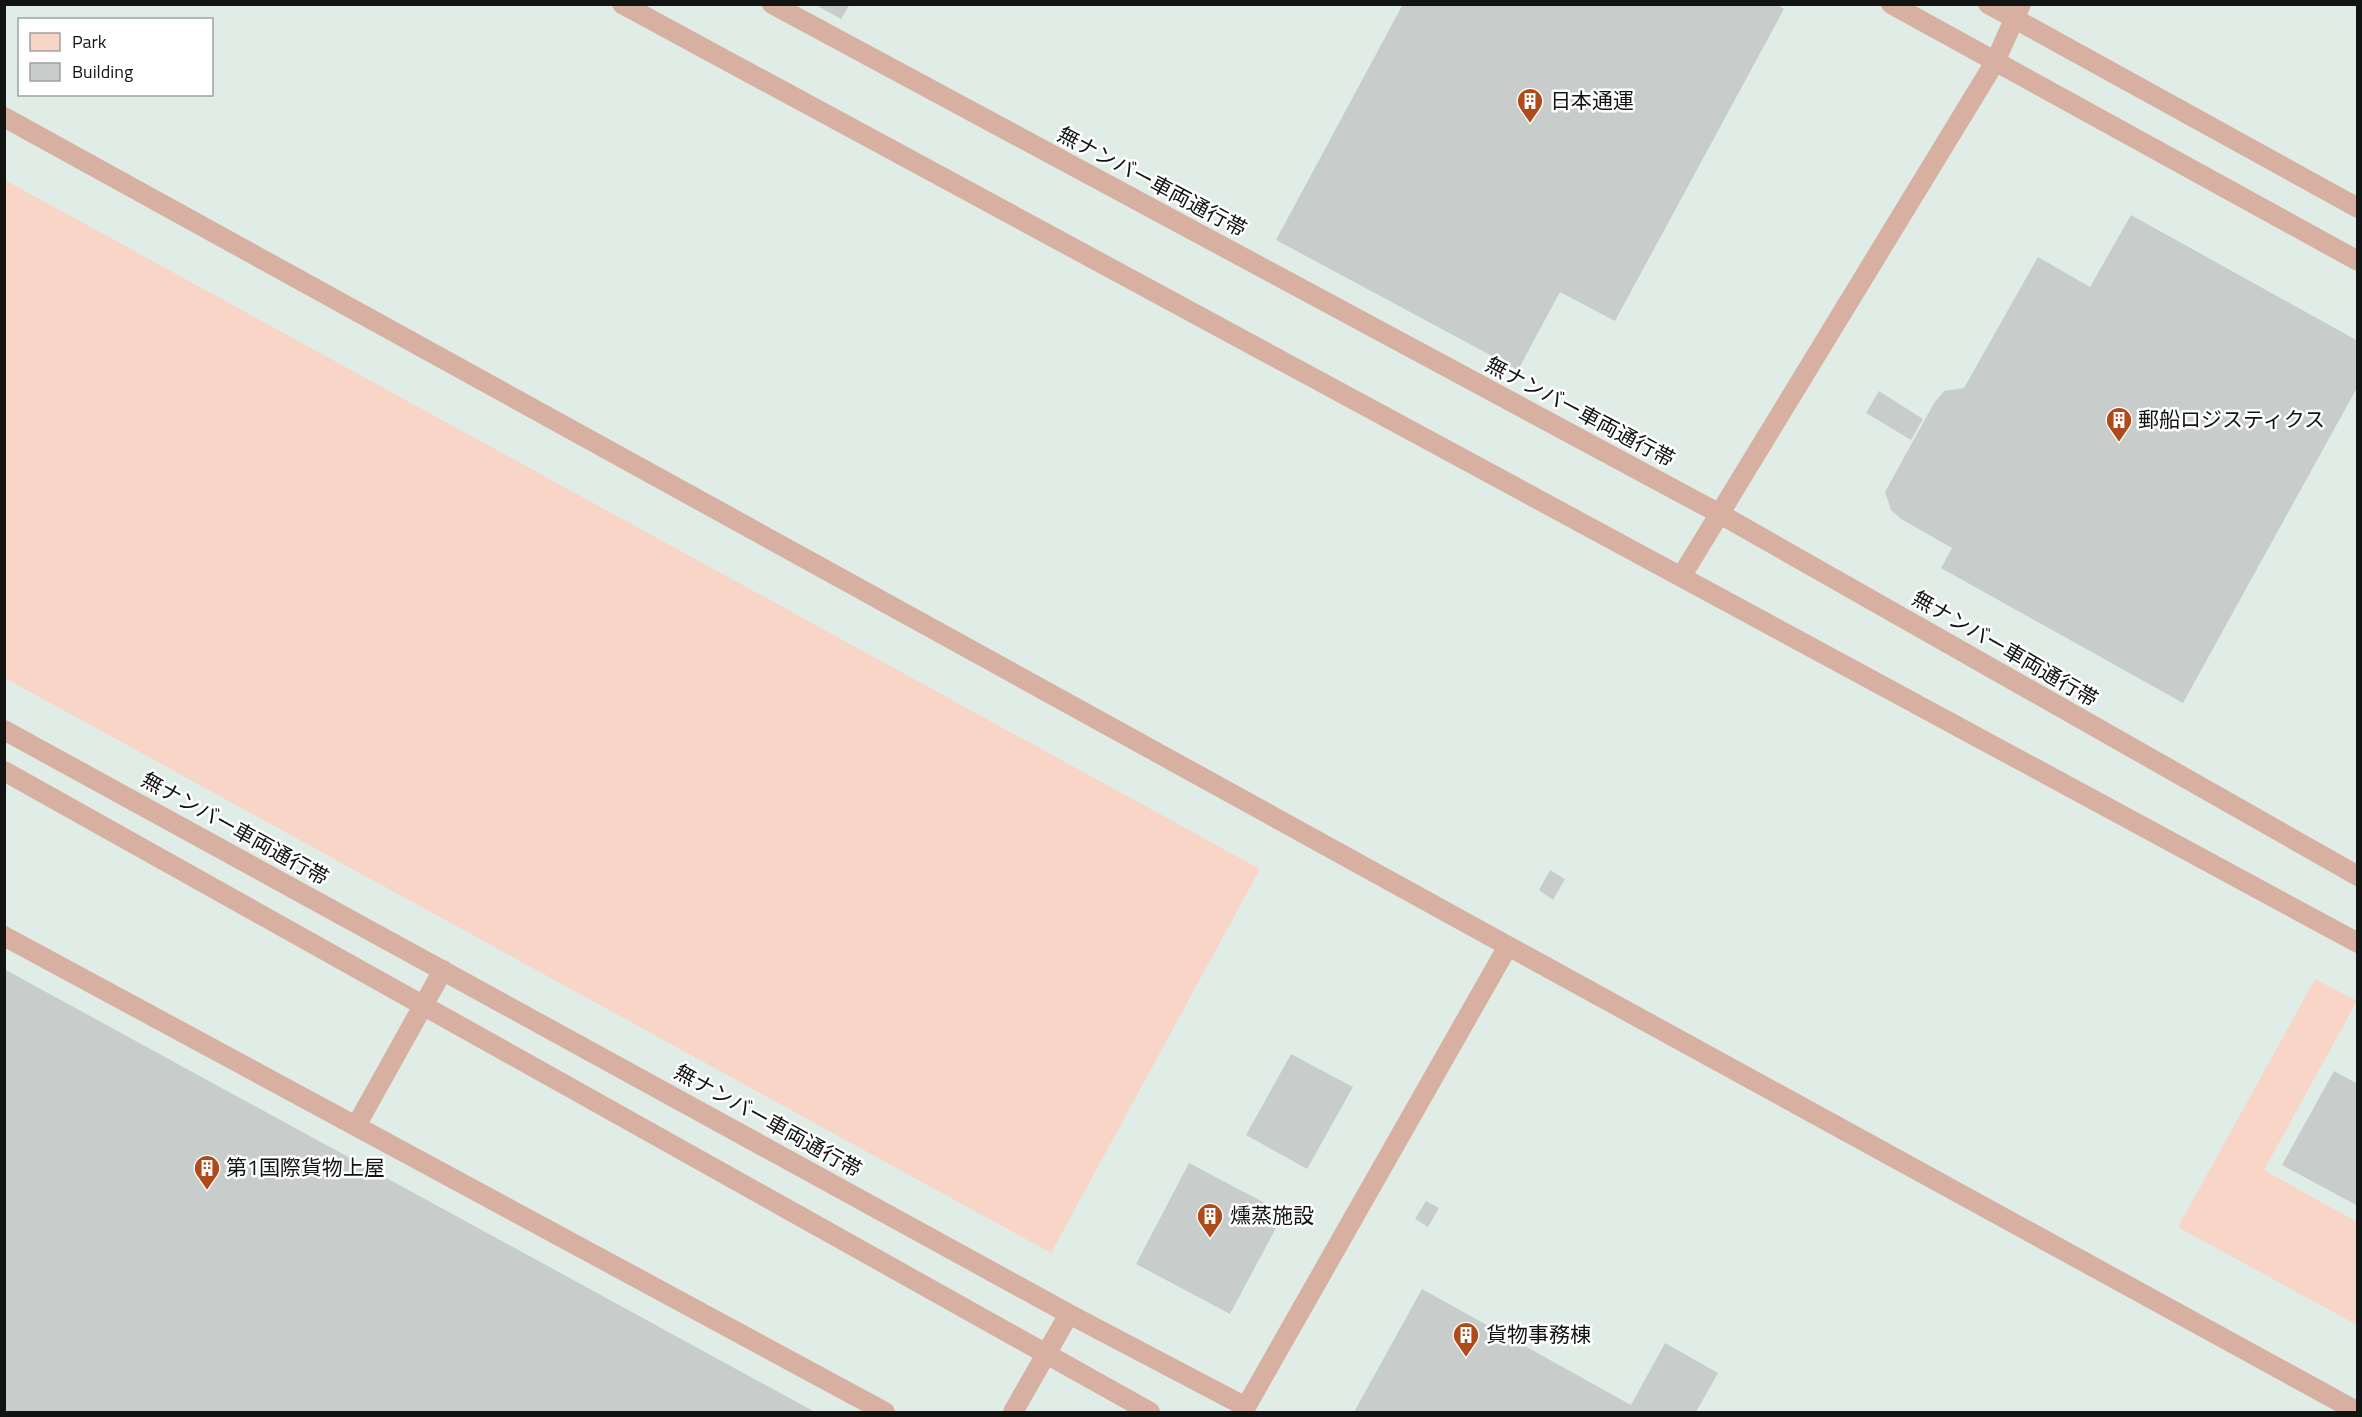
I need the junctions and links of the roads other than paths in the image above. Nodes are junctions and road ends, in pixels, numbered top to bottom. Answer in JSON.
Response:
{"nodes":[{"id":1,"x":622,"y":4,"type":"edge"},
{"id":2,"x":772,"y":4,"type":"edge"},
{"id":3,"x":1891,"y":4,"type":"edge"},
{"id":4,"x":1988,"y":4,"type":"edge"},
{"id":5,"x":2017,"y":11,"type":"edge"},
{"id":6,"x":1995,"y":62,"type":"junction"},
{"id":7,"x":4,"y":117,"type":"edge"},
{"id":8,"x":2358,"y":208,"type":"edge"},
{"id":9,"x":2358,"y":261,"type":"edge"},
{"id":10,"x":1720,"y":514,"type":"junction"},
{"id":11,"x":1681,"y":577,"type":"junction"},
{"id":12,"x":4,"y":730,"type":"edge"},
{"id":13,"x":4,"y":771,"type":"edge"},
{"id":14,"x":2358,"y":876,"type":"edge"},
{"id":15,"x":4,"y":936,"type":"edge"},
{"id":16,"x":2358,"y":944,"type":"edge"},
{"id":17,"x":1508,"y":945,"type":"junction"},
{"id":18,"x":443,"y":970,"type":"junction"},
{"id":19,"x":424,"y":1005,"type":"junction"},
{"id":20,"x":356,"y":1126,"type":"junction"},
{"id":21,"x":1069,"y":1314,"type":"junction"},
{"id":22,"x":1047,"y":1354,"type":"junction"},
{"id":23,"x":1245,"y":1410,"type":"edge"},
{"id":24,"x":2358,"y":1412,"type":"edge"},
{"id":25,"x":885,"y":1413,"type":"edge"},
{"id":26,"x":1013,"y":1413,"type":"edge"},
{"id":27,"x":1150,"y":1413,"type":"edge"}],
"edges":[{"from":1,"to":11,"type":"lane"},
{"from":2,"to":10,"type":"lane","name":"無ナンバー車両通行帯"},
{"from":3,"to":6,"type":"lane"},
{"from":4,"to":5,"type":"lane"},
{"from":5,"to":6,"type":"lane"},
{"from":5,"to":8,"type":"lane"},
{"from":6,"to":9,"type":"lane"},
{"from":6,"to":10,"type":"lane"},
{"from":7,"to":17,"type":"lane"},
{"from":10,"to":11,"type":"lane"},
{"from":10,"to":14,"type":"lane","name":"無ナンバー車両通行帯"},
{"from":11,"to":16,"type":"lane"},
{"from":12,"to":18,"type":"lane","name":"無ナンバー車両通行帯"},
{"from":13,"to":19,"type":"lane"},
{"from":15,"to":20,"type":"lane"},
{"from":17,"to":23,"type":"lane"},
{"from":17,"to":24,"type":"lane"},
{"from":18,"to":19,"type":"lane"},
{"from":18,"to":21,"type":"lane","name":"無ナンバー車両通行帯"},
{"from":19,"to":20,"type":"lane"},
{"from":19,"to":22,"type":"lane"},
{"from":20,"to":25,"type":"lane"},
{"from":21,"to":22,"type":"lane"},
{"from":21,"to":23,"type":"lane","name":"無ナンバー車両通行帯"},
{"from":22,"to":26,"type":"lane"},
{"from":22,"to":27,"type":"lane"}]}
